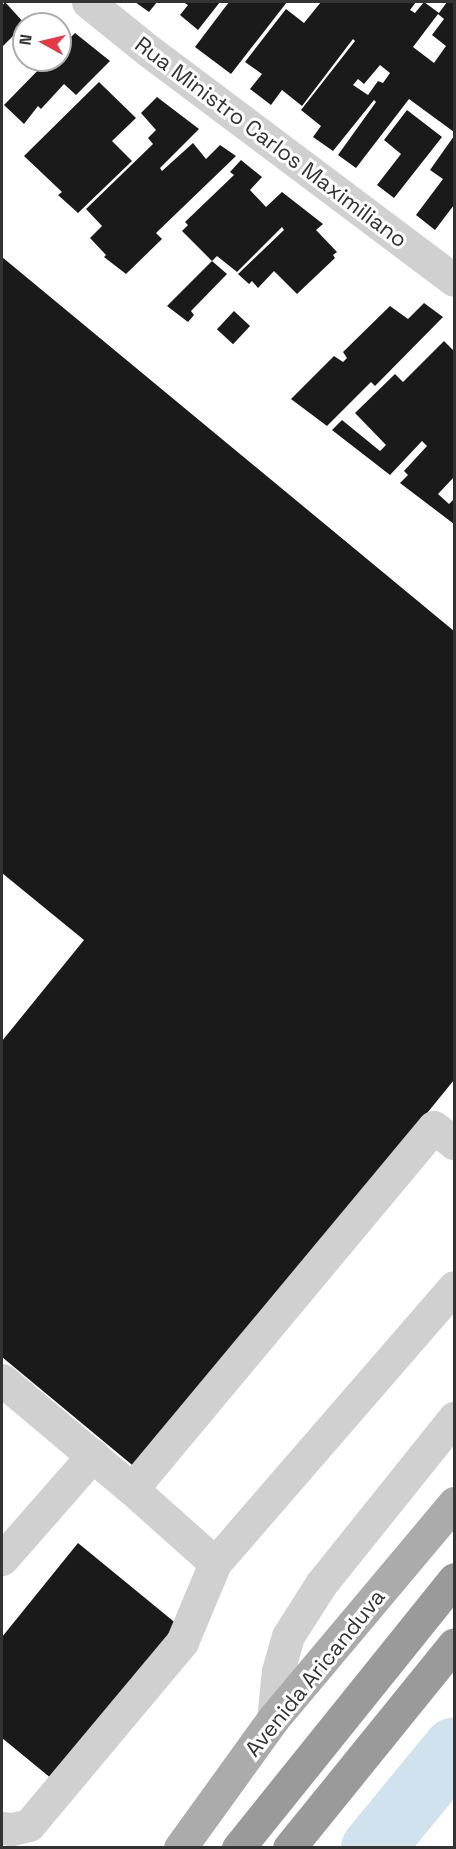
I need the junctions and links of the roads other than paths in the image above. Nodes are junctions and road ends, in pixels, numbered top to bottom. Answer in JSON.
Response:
{"nodes":[{"id":1,"x":88,"y":2,"type":"edge"},
{"id":2,"x":454,"y":280,"type":"edge"},
{"id":3,"x":454,"y":1143,"type":"edge"},
{"id":4,"x":454,"y":1287,"type":"edge"},
{"id":5,"x":2,"y":1380,"type":"edge"},
{"id":6,"x":454,"y":1418,"type":"edge"},
{"id":7,"x":93,"y":1455,"type":"junction"},
{"id":8,"x":132,"y":1489,"type":"junction"},
{"id":9,"x":454,"y":1503,"type":"edge"},
{"id":10,"x":2,"y":1559,"type":"edge"},
{"id":11,"x":215,"y":1563,"type":"junction"},
{"id":12,"x":454,"y":1579,"type":"edge"},
{"id":13,"x":454,"y":1644,"type":"edge"},
{"id":14,"x":273,"y":1719,"type":"junction"},
{"id":15,"x":2,"y":1828,"type":"edge"},
{"id":16,"x":180,"y":1848,"type":"edge"},
{"id":17,"x":238,"y":1848,"type":"edge"},
{"id":18,"x":289,"y":1848,"type":"edge"}],
"edges":[{"from":1,"to":2,"type":"street","name":"Rua Ministro Carlos Maximiliano"},
{"from":3,"to":8,"type":"street"},
{"from":4,"to":11,"type":"street"},
{"from":5,"to":7,"type":"street"},
{"from":6,"to":14,"type":"street"},
{"from":7,"to":8,"type":"street"},
{"from":7,"to":10,"type":"street"},
{"from":8,"to":11,"type":"street"},
{"from":9,"to":14,"type":"main road","name":"Avenida Aricanduva"},
{"from":11,"to":15,"type":"street"},
{"from":12,"to":17,"type":"highway"},
{"from":13,"to":18,"type":"highway"},
{"from":14,"to":16,"type":"main road","name":"Avenida Aricanduva"}]}
